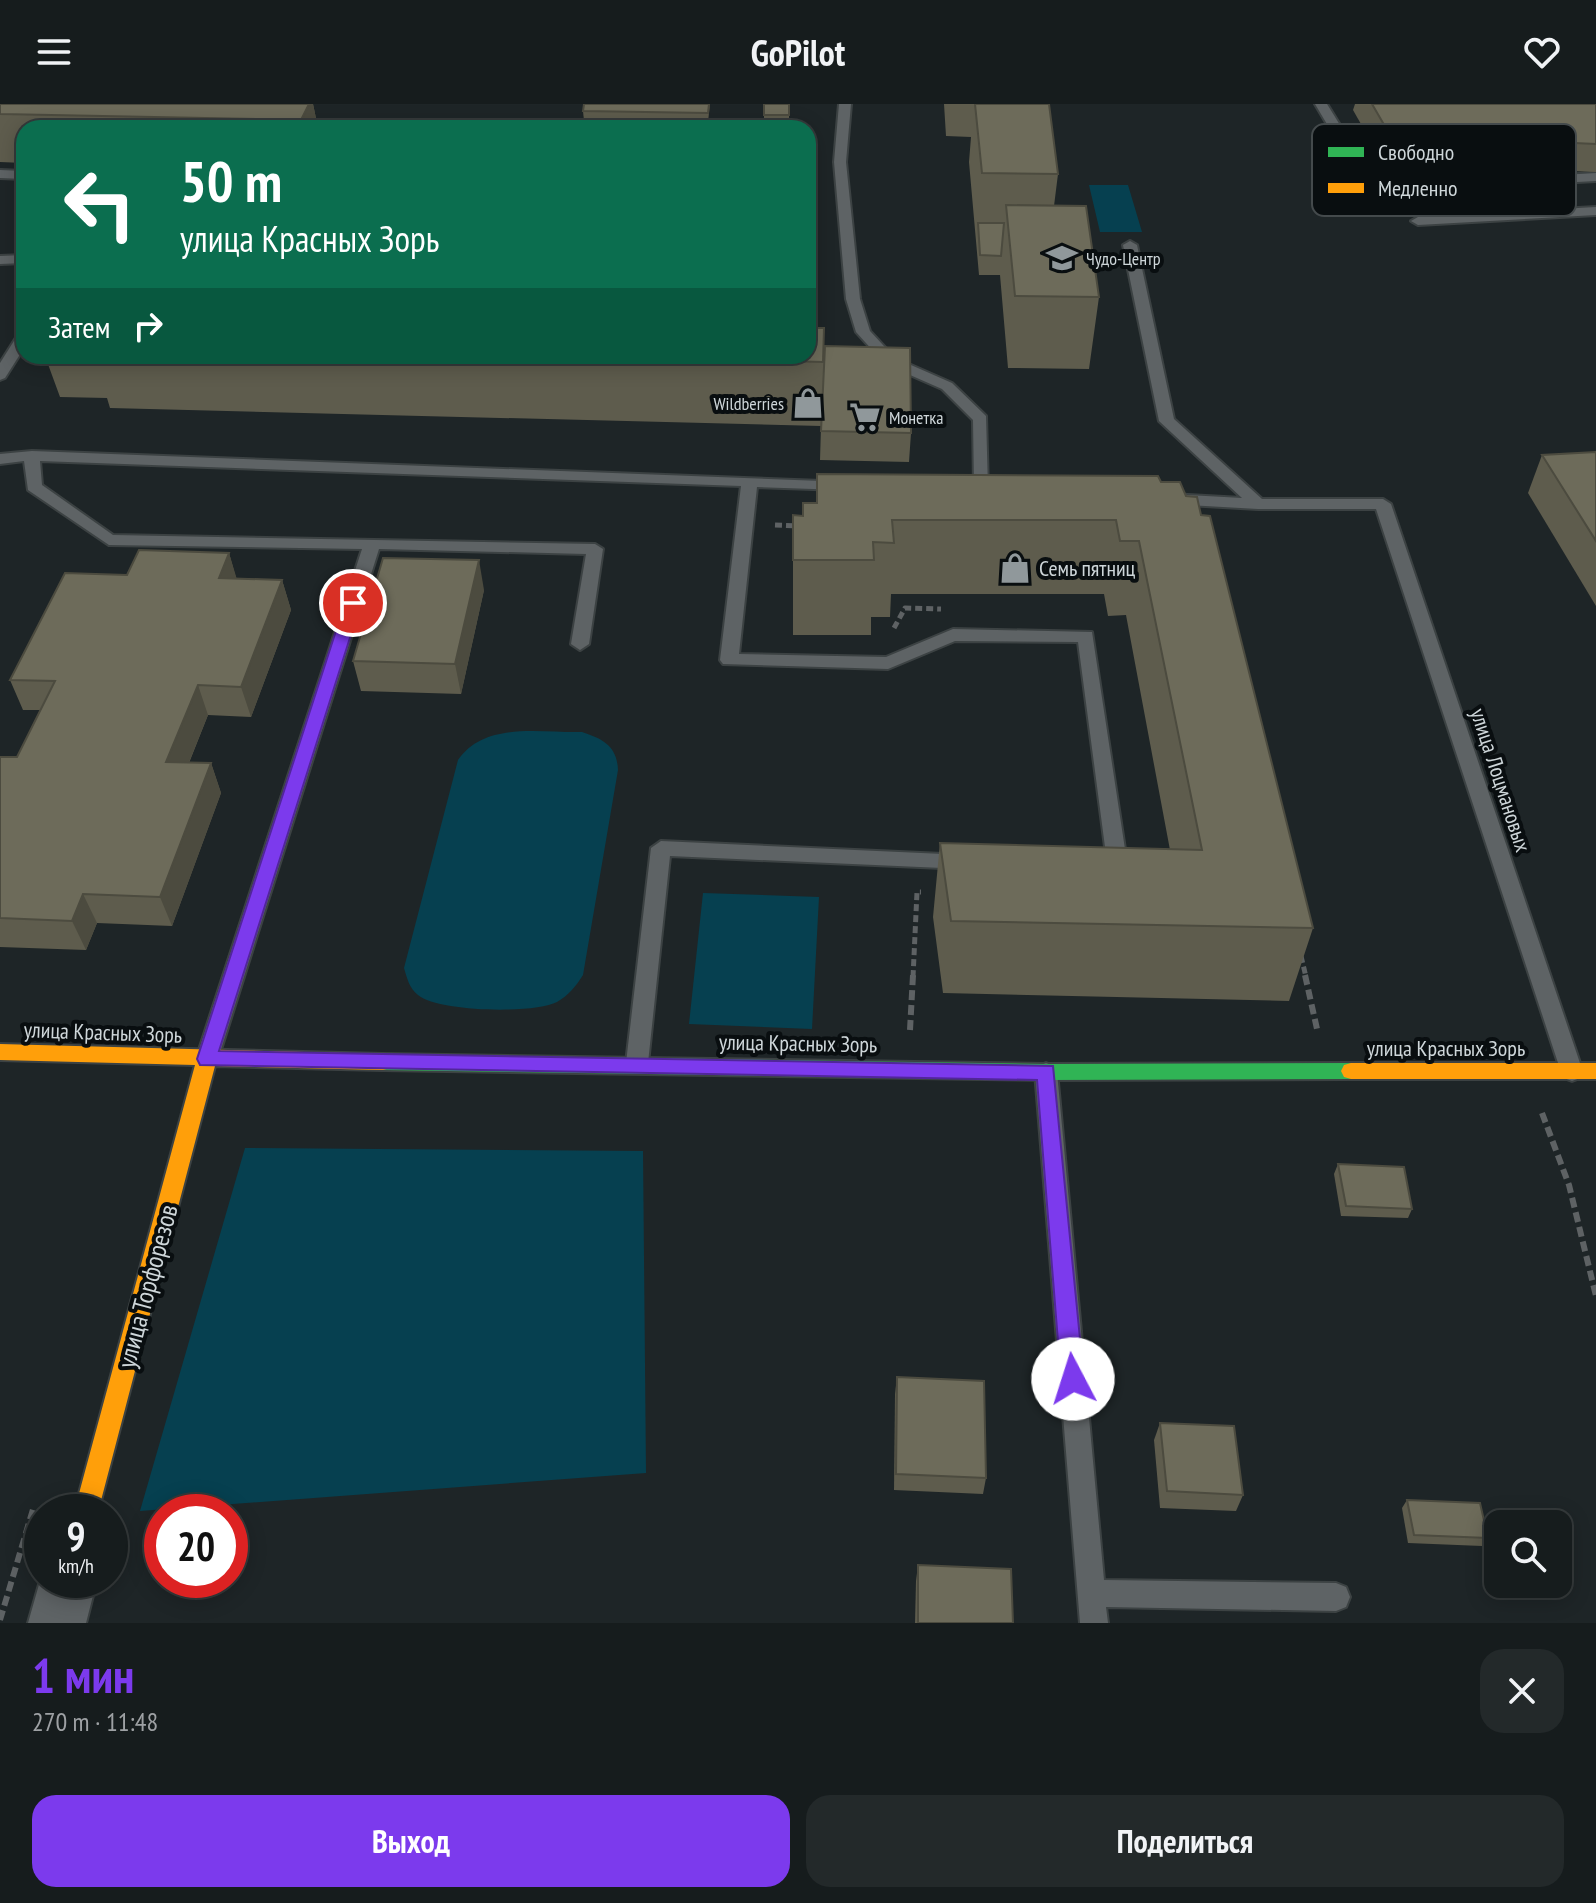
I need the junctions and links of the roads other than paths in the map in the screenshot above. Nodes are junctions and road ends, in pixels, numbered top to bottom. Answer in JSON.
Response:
{"nodes":[{"id":1,"x":845,"y":104,"type":"edge"},
{"id":2,"x":1321,"y":104,"type":"edge"},
{"id":3,"x":1333,"y":124,"type":"edge"},
{"id":4,"x":1596,"y":177,"type":"edge"},
{"id":5,"x":1576,"y":178,"type":"edge"},
{"id":6,"x":1596,"y":211,"type":"edge"},
{"id":7,"x":1576,"y":212,"type":"edge"},
{"id":8,"x":1507,"y":216,"type":"edge"},
{"id":9,"x":1418,"y":221,"type":"dead end"},
{"id":10,"x":1130,"y":245,"type":"dead end"},
{"id":11,"x":16,"y":349,"type":"edge"},
{"id":12,"x":0,"y":375,"type":"edge"},
{"id":13,"x":32,"y":456,"type":"junction"},
{"id":14,"x":0,"y":459,"type":"edge"},
{"id":15,"x":749,"y":485,"type":"junction"},
{"id":16,"x":858,"y":485,"type":"edge"},
{"id":17,"x":982,"y":486,"type":"edge"},
{"id":18,"x":1150,"y":498,"type":"edge"},
{"id":19,"x":1258,"y":504,"type":"junction"},
{"id":20,"x":372,"y":544,"type":"junction"},
{"id":21,"x":580,"y":644,"type":"dead end"},
{"id":22,"x":992,"y":863,"type":"edge"},
{"id":23,"x":1087,"y":867,"type":"edge"},
{"id":24,"x":0,"y":1052,"type":"edge"},
{"id":25,"x":207,"y":1059,"type":"junction"},
{"id":26,"x":637,"y":1063,"type":"junction"},
{"id":27,"x":1596,"y":1071,"type":"edge"},
{"id":28,"x":1046,"y":1072,"type":"junction"},
{"id":29,"x":1572,"y":1072,"type":"junction"},
{"id":30,"x":91,"y":1494,"type":"edge"},
{"id":31,"x":1092,"y":1593,"type":"junction"},
{"id":32,"x":1336,"y":1597,"type":"dead end"},
{"id":33,"x":63,"y":1598,"type":"edge"},
{"id":34,"x":57,"y":1623,"type":"edge"},
{"id":35,"x":1094,"y":1623,"type":"edge"}],
"edges":[{"from":1,"to":17,"type":"lane"},
{"from":2,"to":3,"type":"lane"},
{"from":4,"to":5,"type":"lane"},
{"from":6,"to":7,"type":"lane"},
{"from":8,"to":9,"type":"lane"},
{"from":10,"to":19,"type":"lane"},
{"from":11,"to":12,"type":"lane"},
{"from":13,"to":14,"type":"lane"},
{"from":13,"to":15,"type":"lane"},
{"from":13,"to":20,"type":"lane"},
{"from":15,"to":16,"type":"lane"},
{"from":15,"to":23,"type":"lane"},
{"from":18,"to":19,"type":"lane"},
{"from":19,"to":29,"type":"lane","name":"улица Лоцмановых"},
{"from":20,"to":21,"type":"lane"},
{"from":20,"to":25,"type":"lane"},
{"from":22,"to":26,"type":"lane"},
{"from":24,"to":25,"type":"street","name":"улица Красных Зорь"},
{"from":25,"to":26,"type":"street","name":"улица Красных Зорь"},
{"from":25,"to":30,"type":"street","name":"улица Торфорезов"},
{"from":26,"to":28,"type":"street","name":"улица Красных Зорь"},
{"from":27,"to":29,"type":"street","name":"улица Красных Зорь"},
{"from":28,"to":29,"type":"street","name":"улица Красных Зорь"},
{"from":28,"to":31,"type":"lane"},
{"from":31,"to":32,"type":"lane"},
{"from":31,"to":35,"type":"lane"},
{"from":33,"to":34,"type":"street"}]}
